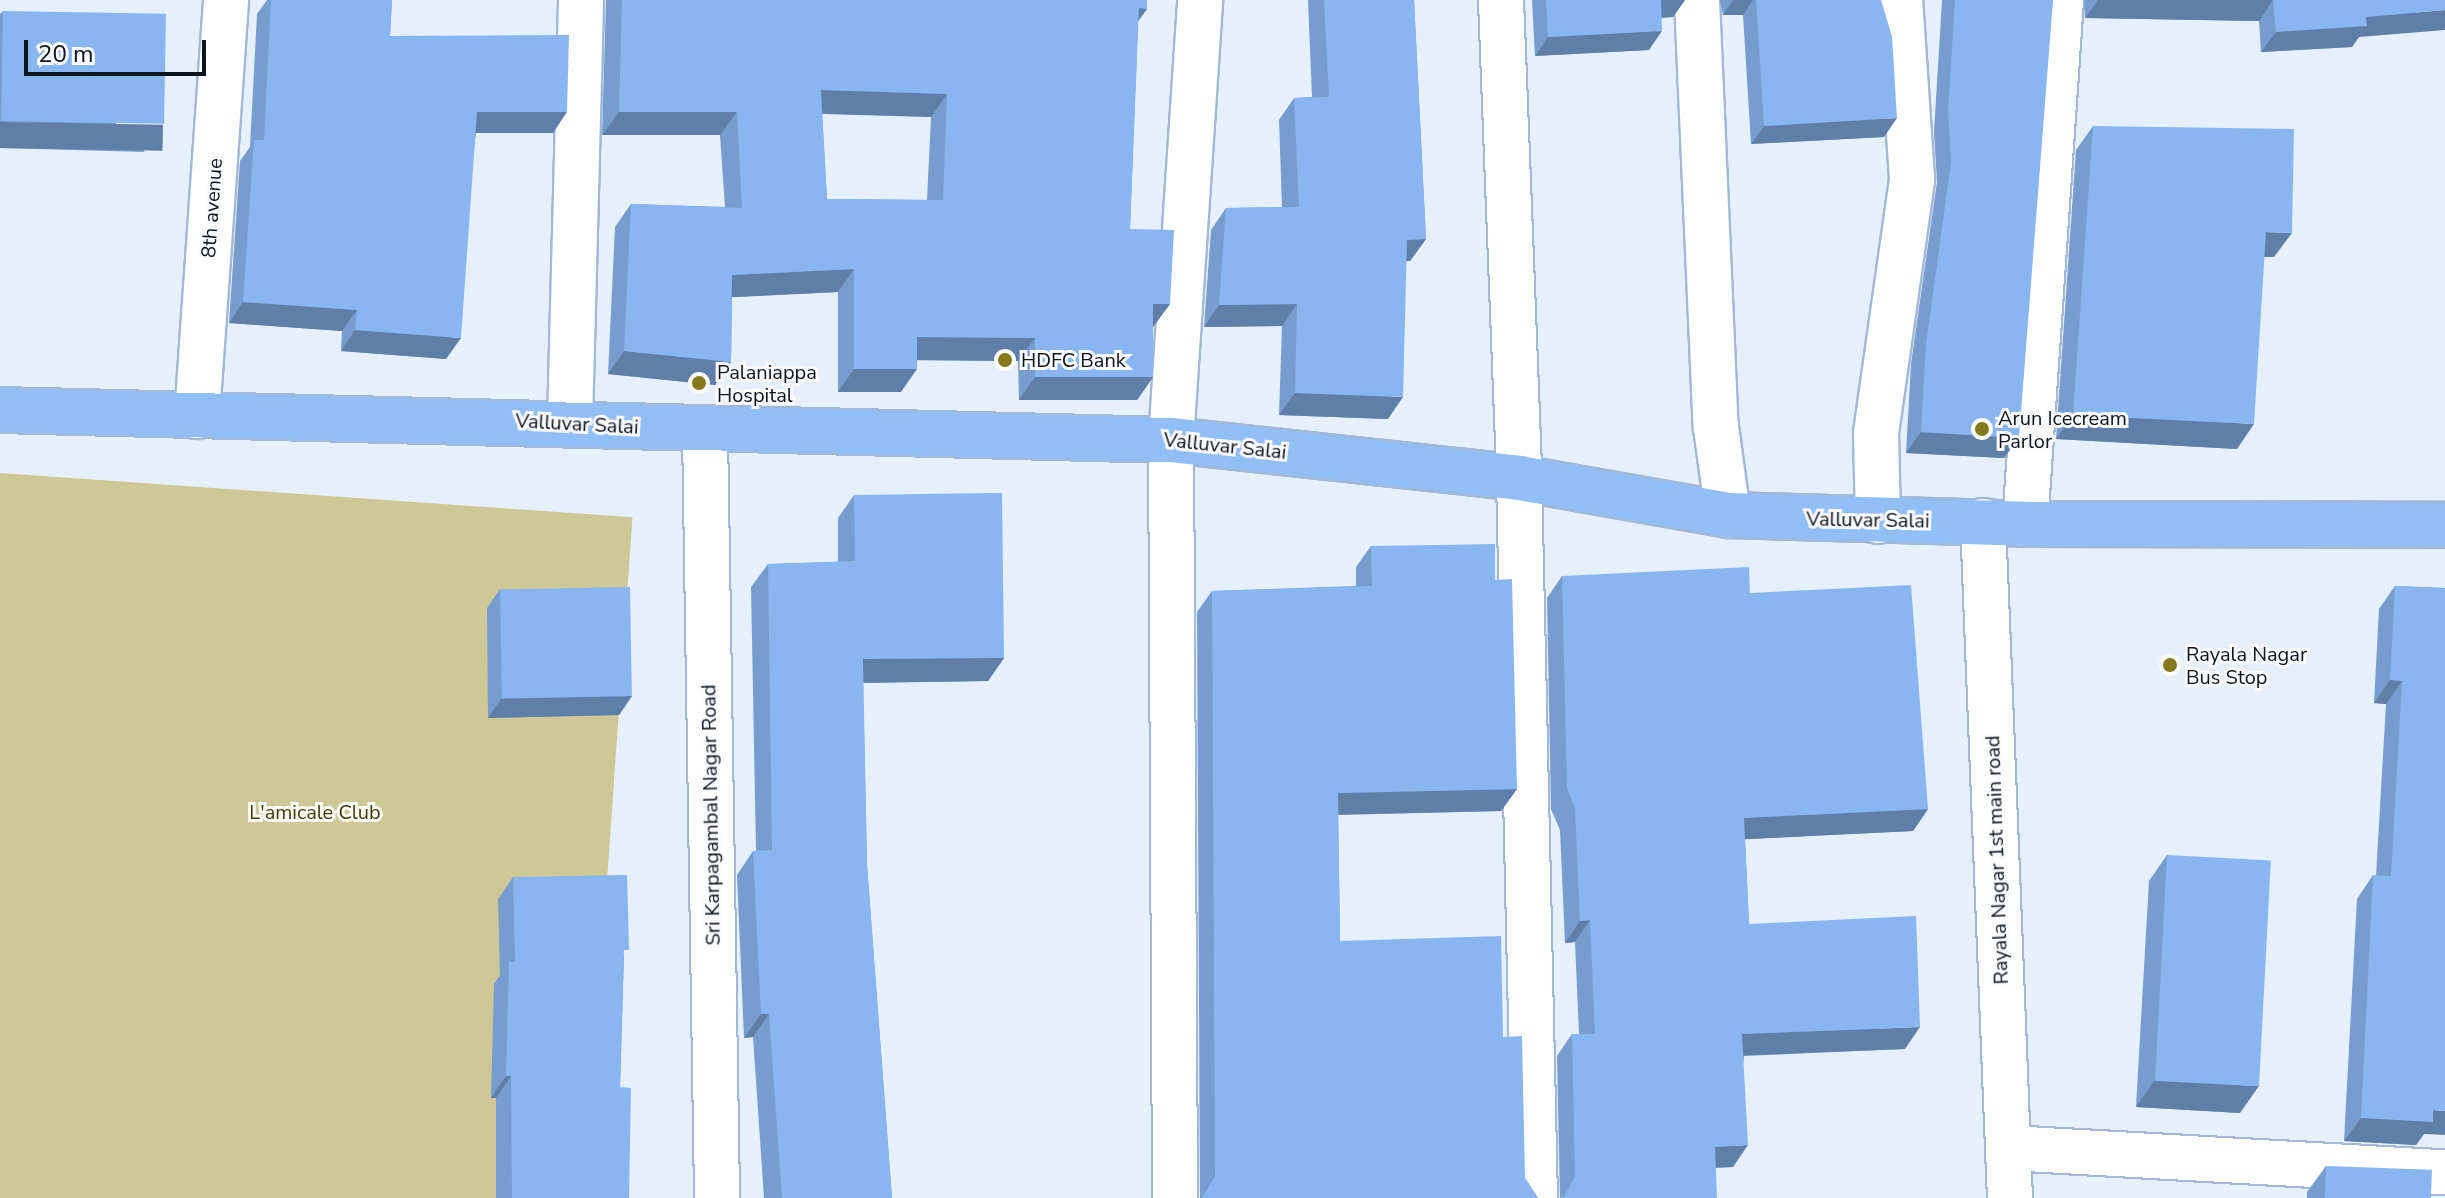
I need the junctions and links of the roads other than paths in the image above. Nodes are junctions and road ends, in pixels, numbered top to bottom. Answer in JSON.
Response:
{"nodes":[{"id":1,"x":226,"y":0,"type":"edge"},
{"id":2,"x":581,"y":0,"type":"edge"},
{"id":3,"x":1200,"y":0,"type":"edge"},
{"id":4,"x":1501,"y":0,"type":"edge"},
{"id":5,"x":1697,"y":0,"type":"edge"},
{"id":6,"x":1900,"y":0,"type":"edge"},
{"id":7,"x":2061,"y":0,"type":"edge"},
{"id":8,"x":0,"y":410,"type":"edge"},
{"id":9,"x":197,"y":416,"type":"junction"},
{"id":10,"x":570,"y":422,"type":"junction"},
{"id":11,"x":705,"y":431,"type":"junction"},
{"id":12,"x":1171,"y":440,"type":"junction"},
{"id":13,"x":1519,"y":478,"type":"junction"},
{"id":14,"x":1728,"y":515,"type":"junction"},
{"id":15,"x":1878,"y":521,"type":"junction"},
{"id":16,"x":1983,"y":521,"type":"junction"},
{"id":17,"x":2025,"y":524,"type":"junction"},
{"id":18,"x":2445,"y":525,"type":"edge"},
{"id":19,"x":2009,"y":1148,"type":"junction"},
{"id":20,"x":2445,"y":1172,"type":"edge"},
{"id":21,"x":717,"y":1198,"type":"edge"},
{"id":22,"x":1175,"y":1198,"type":"edge"},
{"id":23,"x":1535,"y":1198,"type":"edge"},
{"id":24,"x":2010,"y":1198,"type":"edge"}],
"edges":[{"from":1,"to":9,"type":"street","name":"8th avenue"},
{"from":2,"to":10,"type":"street"},
{"from":3,"to":12,"type":"street"},
{"from":4,"to":13,"type":"street"},
{"from":5,"to":14,"type":"street"},
{"from":6,"to":15,"type":"street"},
{"from":7,"to":17,"type":"street"},
{"from":8,"to":9,"type":"main road","name":"Valluvar Salai"},
{"from":9,"to":10,"type":"main road","name":"Valluvar Salai"},
{"from":10,"to":11,"type":"main road","name":"Valluvar Salai"},
{"from":11,"to":12,"type":"main road","name":"Valluvar Salai"},
{"from":11,"to":21,"type":"street","name":"Sri Karpagambal Nagar Road"},
{"from":12,"to":13,"type":"main road","name":"Valluvar Salai"},
{"from":12,"to":22,"type":"street"},
{"from":13,"to":14,"type":"main road","name":"Valluvar Salai"},
{"from":13,"to":23,"type":"street"},
{"from":14,"to":15,"type":"main road","name":"Valluvar Salai"},
{"from":15,"to":16,"type":"main road","name":"Valluvar Salai"},
{"from":16,"to":17,"type":"main road","name":"Valluvar Salai"},
{"from":16,"to":19,"type":"street","name":"Rayala Nagar 1st main road"},
{"from":17,"to":18,"type":"main road","name":"Valluvar Salai"},
{"from":19,"to":20,"type":"street"},
{"from":19,"to":24,"type":"street","name":"Rayala Nagar 1st main road"}]}
